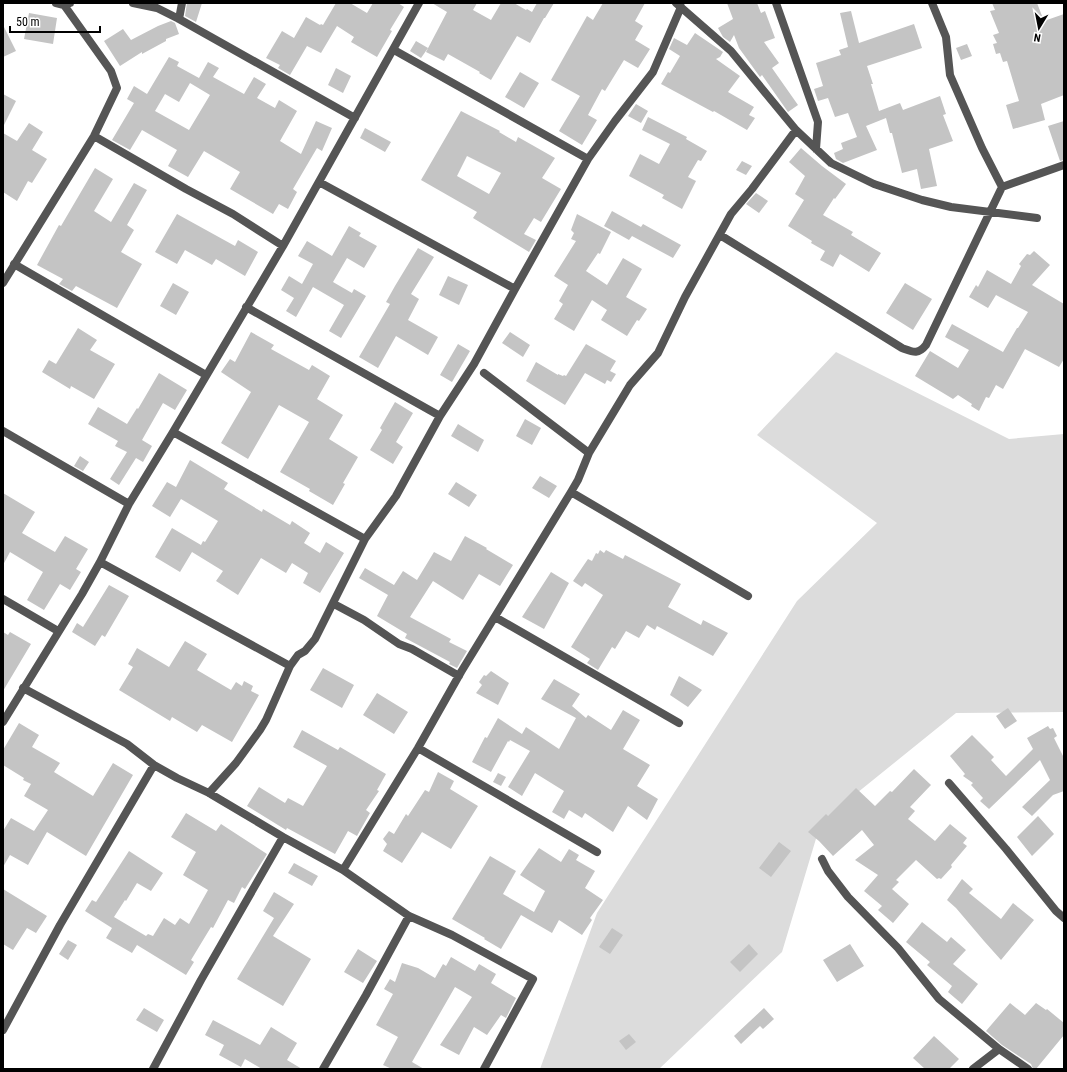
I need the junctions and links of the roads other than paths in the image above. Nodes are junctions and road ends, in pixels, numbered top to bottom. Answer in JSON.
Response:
{"nodes":[{"id":1,"x":133,"y":3,"type":"edge"},
{"id":2,"x":182,"y":3,"type":"edge"},
{"id":3,"x":419,"y":3,"type":"edge"},
{"id":4,"x":776,"y":3,"type":"edge"},
{"id":5,"x":932,"y":3,"type":"edge"},
{"id":6,"x":63,"y":4,"type":"edge"},
{"id":7,"x":678,"y":5,"type":"edge"},
{"id":8,"x":179,"y":18,"type":"junction"},
{"id":9,"x":394,"y":50,"type":"junction"},
{"id":10,"x":355,"y":118,"type":"junction"},
{"id":11,"x":796,"y":130,"type":"junction"},
{"id":12,"x":94,"y":136,"type":"junction"},
{"id":13,"x":816,"y":149,"type":"junction"},
{"id":14,"x":588,"y":159,"type":"junction"},
{"id":15,"x":1064,"y":165,"type":"edge"},
{"id":16,"x":319,"y":182,"type":"junction"},
{"id":17,"x":1002,"y":187,"type":"junction"},
{"id":18,"x":990,"y":212,"type":"junction"},
{"id":19,"x":1037,"y":218,"type":"dead end"},
{"id":20,"x":720,"y":235,"type":"junction"},
{"id":21,"x":283,"y":246,"type":"junction"},
{"id":22,"x":14,"y":264,"type":"junction"},
{"id":23,"x":3,"y":283,"type":"edge"},
{"id":24,"x":515,"y":289,"type":"junction"},
{"id":25,"x":246,"y":307,"type":"junction"},
{"id":26,"x":484,"y":373,"type":"dead end"},
{"id":27,"x":206,"y":375,"type":"junction"},
{"id":28,"x":440,"y":416,"type":"junction"},
{"id":29,"x":3,"y":431,"type":"edge"},
{"id":30,"x":173,"y":432,"type":"junction"},
{"id":31,"x":589,"y":452,"type":"junction"},
{"id":32,"x":571,"y":492,"type":"junction"},
{"id":33,"x":129,"y":504,"type":"junction"},
{"id":34,"x":365,"y":539,"type":"junction"},
{"id":35,"x":100,"y":562,"type":"junction"},
{"id":36,"x":748,"y":596,"type":"dead end"},
{"id":37,"x":3,"y":599,"type":"edge"},
{"id":38,"x":334,"y":604,"type":"junction"},
{"id":39,"x":495,"y":617,"type":"junction"},
{"id":40,"x":58,"y":632,"type":"junction"},
{"id":41,"x":290,"y":666,"type":"junction"},
{"id":42,"x":459,"y":676,"type":"junction"},
{"id":43,"x":23,"y":688,"type":"junction"},
{"id":44,"x":3,"y":722,"type":"edge"},
{"id":45,"x":679,"y":723,"type":"dead end"},
{"id":46,"x":418,"y":748,"type":"junction"},
{"id":47,"x":154,"y":765,"type":"junction"},
{"id":48,"x":949,"y":783,"type":"dead end"},
{"id":49,"x":209,"y":794,"type":"junction"},
{"id":50,"x":283,"y":837,"type":"junction"},
{"id":51,"x":597,"y":852,"type":"dead end"},
{"id":52,"x":822,"y":859,"type":"dead end"},
{"id":53,"x":343,"y":870,"type":"junction"},
{"id":54,"x":409,"y":916,"type":"junction"},
{"id":55,"x":1064,"y":918,"type":"edge"},
{"id":56,"x":3,"y":1030,"type":"edge"},
{"id":57,"x":999,"y":1049,"type":"junction"},
{"id":58,"x":152,"y":1069,"type":"edge"},
{"id":59,"x":323,"y":1069,"type":"edge"},
{"id":60,"x":484,"y":1069,"type":"edge"},
{"id":61,"x":973,"y":1069,"type":"edge"},
{"id":62,"x":1028,"y":1069,"type":"edge"}],
"edges":[{"from":1,"to":8,"type":"street"},
{"from":2,"to":8,"type":"street"},
{"from":3,"to":9,"type":"street"},
{"from":4,"to":13,"type":"street"},
{"from":5,"to":17,"type":"street"},
{"from":6,"to":12,"type":"street"},
{"from":7,"to":11,"type":"street"},
{"from":7,"to":14,"type":"street"},
{"from":8,"to":10,"type":"street"},
{"from":9,"to":10,"type":"street"},
{"from":9,"to":14,"type":"street"},
{"from":10,"to":16,"type":"street"},
{"from":11,"to":13,"type":"street"},
{"from":11,"to":20,"type":"street"},
{"from":12,"to":21,"type":"street"},
{"from":12,"to":22,"type":"street"},
{"from":13,"to":18,"type":"street"},
{"from":14,"to":24,"type":"street"},
{"from":15,"to":17,"type":"street"},
{"from":16,"to":21,"type":"street"},
{"from":16,"to":24,"type":"street"},
{"from":17,"to":18,"type":"street"},
{"from":18,"to":19,"type":"street"},
{"from":18,"to":20,"type":"street"},
{"from":20,"to":31,"type":"street"},
{"from":21,"to":25,"type":"street"},
{"from":22,"to":23,"type":"street"},
{"from":22,"to":27,"type":"street"},
{"from":24,"to":28,"type":"street"},
{"from":25,"to":27,"type":"street"},
{"from":25,"to":28,"type":"street"},
{"from":26,"to":31,"type":"street"},
{"from":27,"to":30,"type":"street"},
{"from":28,"to":34,"type":"street"},
{"from":29,"to":33,"type":"street"},
{"from":30,"to":33,"type":"street"},
{"from":30,"to":34,"type":"street"},
{"from":31,"to":32,"type":"street"},
{"from":32,"to":36,"type":"street"},
{"from":32,"to":39,"type":"street"},
{"from":33,"to":35,"type":"street"},
{"from":34,"to":38,"type":"street"},
{"from":35,"to":40,"type":"street"},
{"from":35,"to":41,"type":"street"},
{"from":37,"to":40,"type":"street"},
{"from":38,"to":41,"type":"street"},
{"from":38,"to":42,"type":"street"},
{"from":39,"to":42,"type":"street"},
{"from":39,"to":45,"type":"street"},
{"from":40,"to":43,"type":"street"},
{"from":41,"to":49,"type":"street"},
{"from":42,"to":46,"type":"street"},
{"from":43,"to":44,"type":"street"},
{"from":43,"to":47,"type":"street"},
{"from":46,"to":51,"type":"street"},
{"from":46,"to":53,"type":"street"},
{"from":47,"to":49,"type":"street"},
{"from":47,"to":56,"type":"street"},
{"from":48,"to":55,"type":"street"},
{"from":49,"to":50,"type":"street"},
{"from":50,"to":53,"type":"street"},
{"from":50,"to":58,"type":"street"},
{"from":52,"to":57,"type":"street"},
{"from":53,"to":54,"type":"street"},
{"from":54,"to":59,"type":"street"},
{"from":54,"to":60,"type":"street"},
{"from":57,"to":61,"type":"street"},
{"from":57,"to":62,"type":"street"}]}
